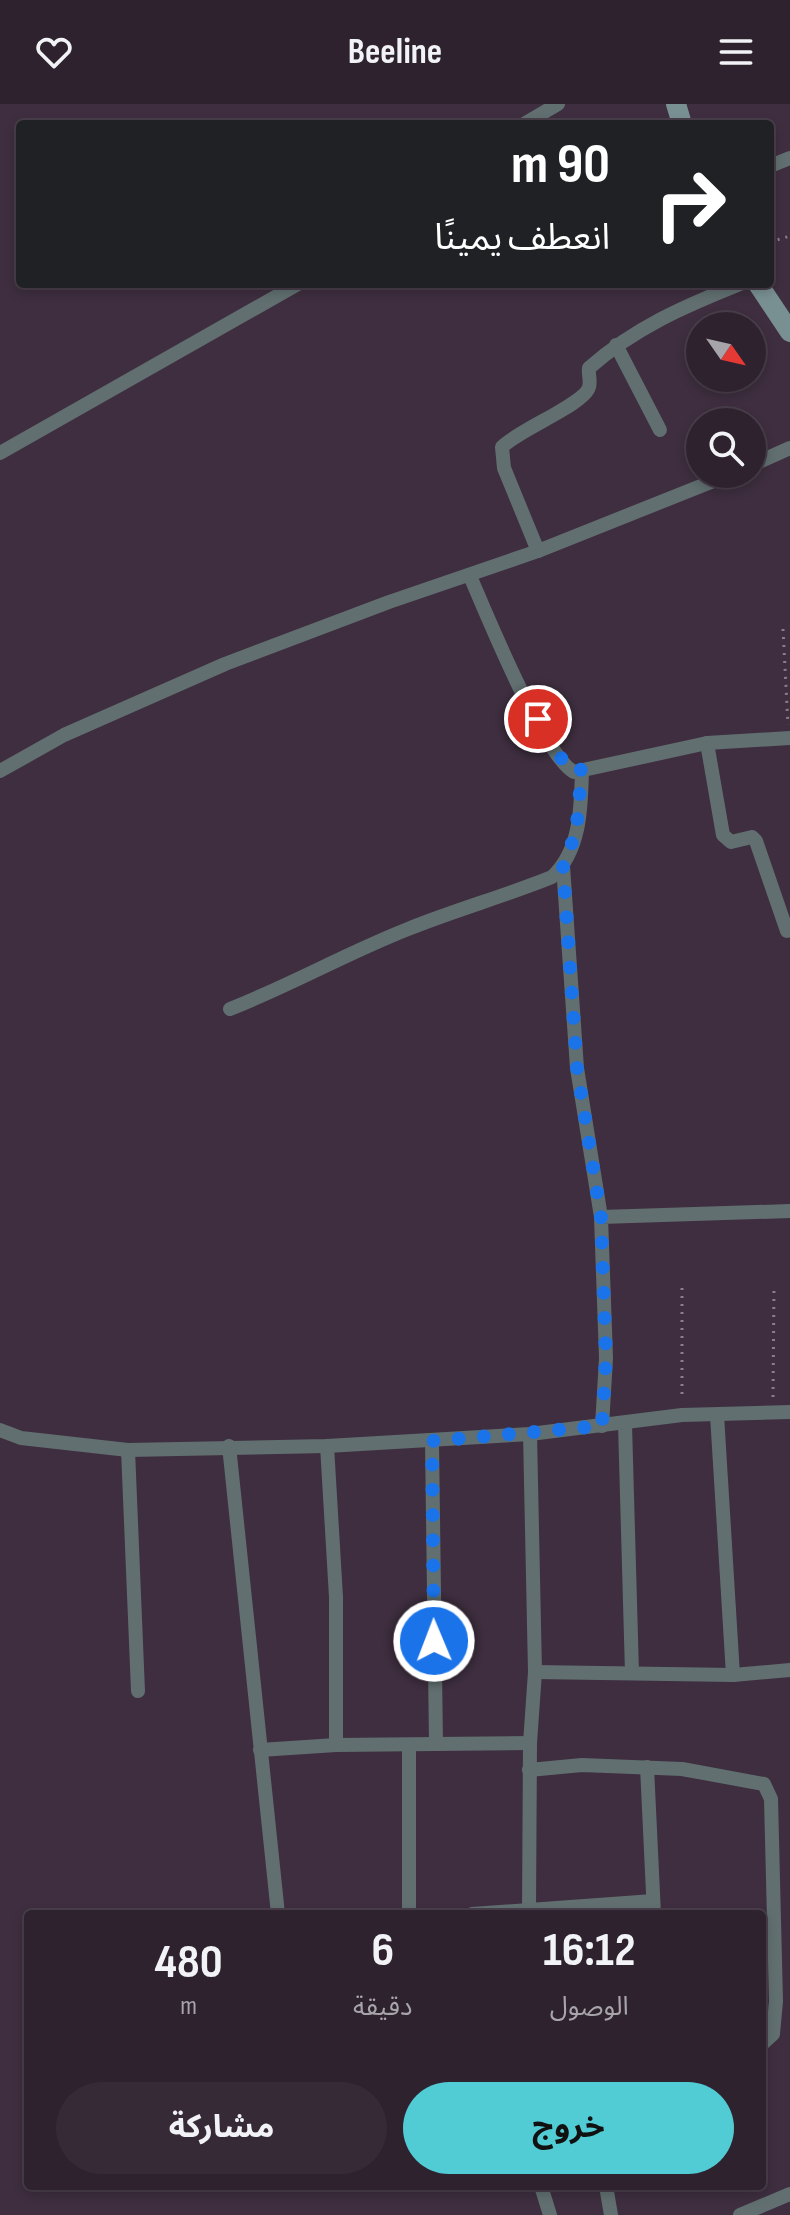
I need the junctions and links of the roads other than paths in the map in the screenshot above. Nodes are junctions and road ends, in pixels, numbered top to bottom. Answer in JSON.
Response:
{"nodes":[{"id":1,"x":558,"y":104,"type":"edge"},
{"id":2,"x":531,"y":120,"type":"edge"},
{"id":3,"x":291,"y":288,"type":"edge"},
{"id":4,"x":730,"y":288,"type":"edge"},
{"id":5,"x":761,"y":288,"type":"edge"},
{"id":6,"x":790,"y":332,"type":"edge"},
{"id":7,"x":616,"y":345,"type":"junction"},
{"id":8,"x":660,"y":430,"type":"dead end"},
{"id":9,"x":790,"y":448,"type":"edge"},
{"id":10,"x":0,"y":453,"type":"edge"},
{"id":11,"x":766,"y":459,"type":"edge"},
{"id":12,"x":696,"y":488,"type":"edge"},
{"id":13,"x":538,"y":551,"type":"junction"},
{"id":14,"x":470,"y":576,"type":"junction"},
{"id":15,"x":790,"y":740,"type":"edge"},
{"id":16,"x":707,"y":743,"type":"junction"},
{"id":17,"x":582,"y":770,"type":"junction"},
{"id":18,"x":0,"y":771,"type":"edge"},
{"id":19,"x":563,"y":866,"type":"junction"},
{"id":20,"x":787,"y":931,"type":"dead end"},
{"id":21,"x":230,"y":1009,"type":"dead end"},
{"id":22,"x":790,"y":1211,"type":"edge"},
{"id":23,"x":601,"y":1217,"type":"junction"},
{"id":24,"x":790,"y":1412,"type":"edge"},
{"id":25,"x":717,"y":1415,"type":"junction"},
{"id":26,"x":625,"y":1424,"type":"junction"},
{"id":27,"x":602,"y":1426,"type":"junction"},
{"id":28,"x":0,"y":1430,"type":"edge"},
{"id":29,"x":530,"y":1434,"type":"junction"},
{"id":30,"x":432,"y":1441,"type":"junction"},
{"id":31,"x":229,"y":1446,"type":"junction"},
{"id":32,"x":327,"y":1446,"type":"junction"},
{"id":33,"x":128,"y":1450,"type":"junction"},
{"id":34,"x":790,"y":1670,"type":"edge"},
{"id":35,"x":535,"y":1672,"type":"junction"},
{"id":36,"x":632,"y":1673,"type":"junction"},
{"id":37,"x":733,"y":1675,"type":"junction"},
{"id":38,"x":138,"y":1691,"type":"dead end"},
{"id":39,"x":530,"y":1743,"type":"junction"},
{"id":40,"x":436,"y":1744,"type":"junction"},
{"id":41,"x":336,"y":1745,"type":"junction"},
{"id":42,"x":409,"y":1745,"type":"junction"},
{"id":43,"x":260,"y":1750,"type":"junction"},
{"id":44,"x":647,"y":1767,"type":"junction"},
{"id":45,"x":529,"y":1770,"type":"junction"},
{"id":46,"x":654,"y":1907,"type":"edge"},
{"id":47,"x":278,"y":1910,"type":"edge"},
{"id":48,"x":409,"y":1910,"type":"edge"},
{"id":49,"x":529,"y":1910,"type":"joint"},
{"id":50,"x":783,"y":2000,"type":"edge"},
{"id":51,"x":766,"y":2040,"type":"edge"},
{"id":52,"x":542,"y":2190,"type":"edge"},
{"id":53,"x":607,"y":2190,"type":"edge"},
{"id":54,"x":790,"y":2194,"type":"edge"},
{"id":55,"x":550,"y":2215,"type":"edge"},
{"id":56,"x":611,"y":2215,"type":"edge"},
{"id":57,"x":740,"y":2215,"type":"edge"}],
"edges":[{"from":1,"to":2,"type":"street"},
{"from":3,"to":10,"type":"street"},
{"from":4,"to":7,"type":"street"},
{"from":5,"to":6,"type":"street"},
{"from":7,"to":8,"type":"street"},
{"from":7,"to":13,"type":"street"},
{"from":9,"to":11,"type":"street"},
{"from":12,"to":13,"type":"street"},
{"from":13,"to":14,"type":"street"},
{"from":14,"to":17,"type":"street"},
{"from":14,"to":18,"type":"street"},
{"from":15,"to":16,"type":"street"},
{"from":16,"to":17,"type":"street"},
{"from":16,"to":20,"type":"street"},
{"from":17,"to":19,"type":"street"},
{"from":19,"to":21,"type":"street"},
{"from":19,"to":23,"type":"street"},
{"from":22,"to":23,"type":"street"},
{"from":23,"to":27,"type":"street"},
{"from":24,"to":25,"type":"street"},
{"from":25,"to":26,"type":"street"},
{"from":25,"to":37,"type":"street"},
{"from":26,"to":27,"type":"street"},
{"from":26,"to":36,"type":"street"},
{"from":27,"to":29,"type":"street"},
{"from":28,"to":33,"type":"street"},
{"from":29,"to":30,"type":"street"},
{"from":29,"to":35,"type":"street"},
{"from":30,"to":32,"type":"street"},
{"from":30,"to":40,"type":"street"},
{"from":31,"to":32,"type":"street"},
{"from":31,"to":33,"type":"street"},
{"from":31,"to":43,"type":"street"},
{"from":32,"to":41,"type":"street"},
{"from":33,"to":38,"type":"street"},
{"from":34,"to":37,"type":"street"},
{"from":35,"to":36,"type":"street"},
{"from":35,"to":39,"type":"street"},
{"from":36,"to":37,"type":"street"},
{"from":39,"to":40,"type":"street"},
{"from":39,"to":45,"type":"street"},
{"from":40,"to":42,"type":"street"},
{"from":41,"to":42,"type":"street"},
{"from":41,"to":43,"type":"street"},
{"from":42,"to":48,"type":"street"},
{"from":43,"to":47,"type":"street"},
{"from":44,"to":45,"type":"street"},
{"from":44,"to":46,"type":"street"},
{"from":44,"to":50,"type":"street"},
{"from":45,"to":49,"type":"street"},
{"from":46,"to":49,"type":"street"},
{"from":50,"to":51,"type":"street"},
{"from":52,"to":55,"type":"street"},
{"from":53,"to":56,"type":"street"},
{"from":54,"to":57,"type":"street"}]}
